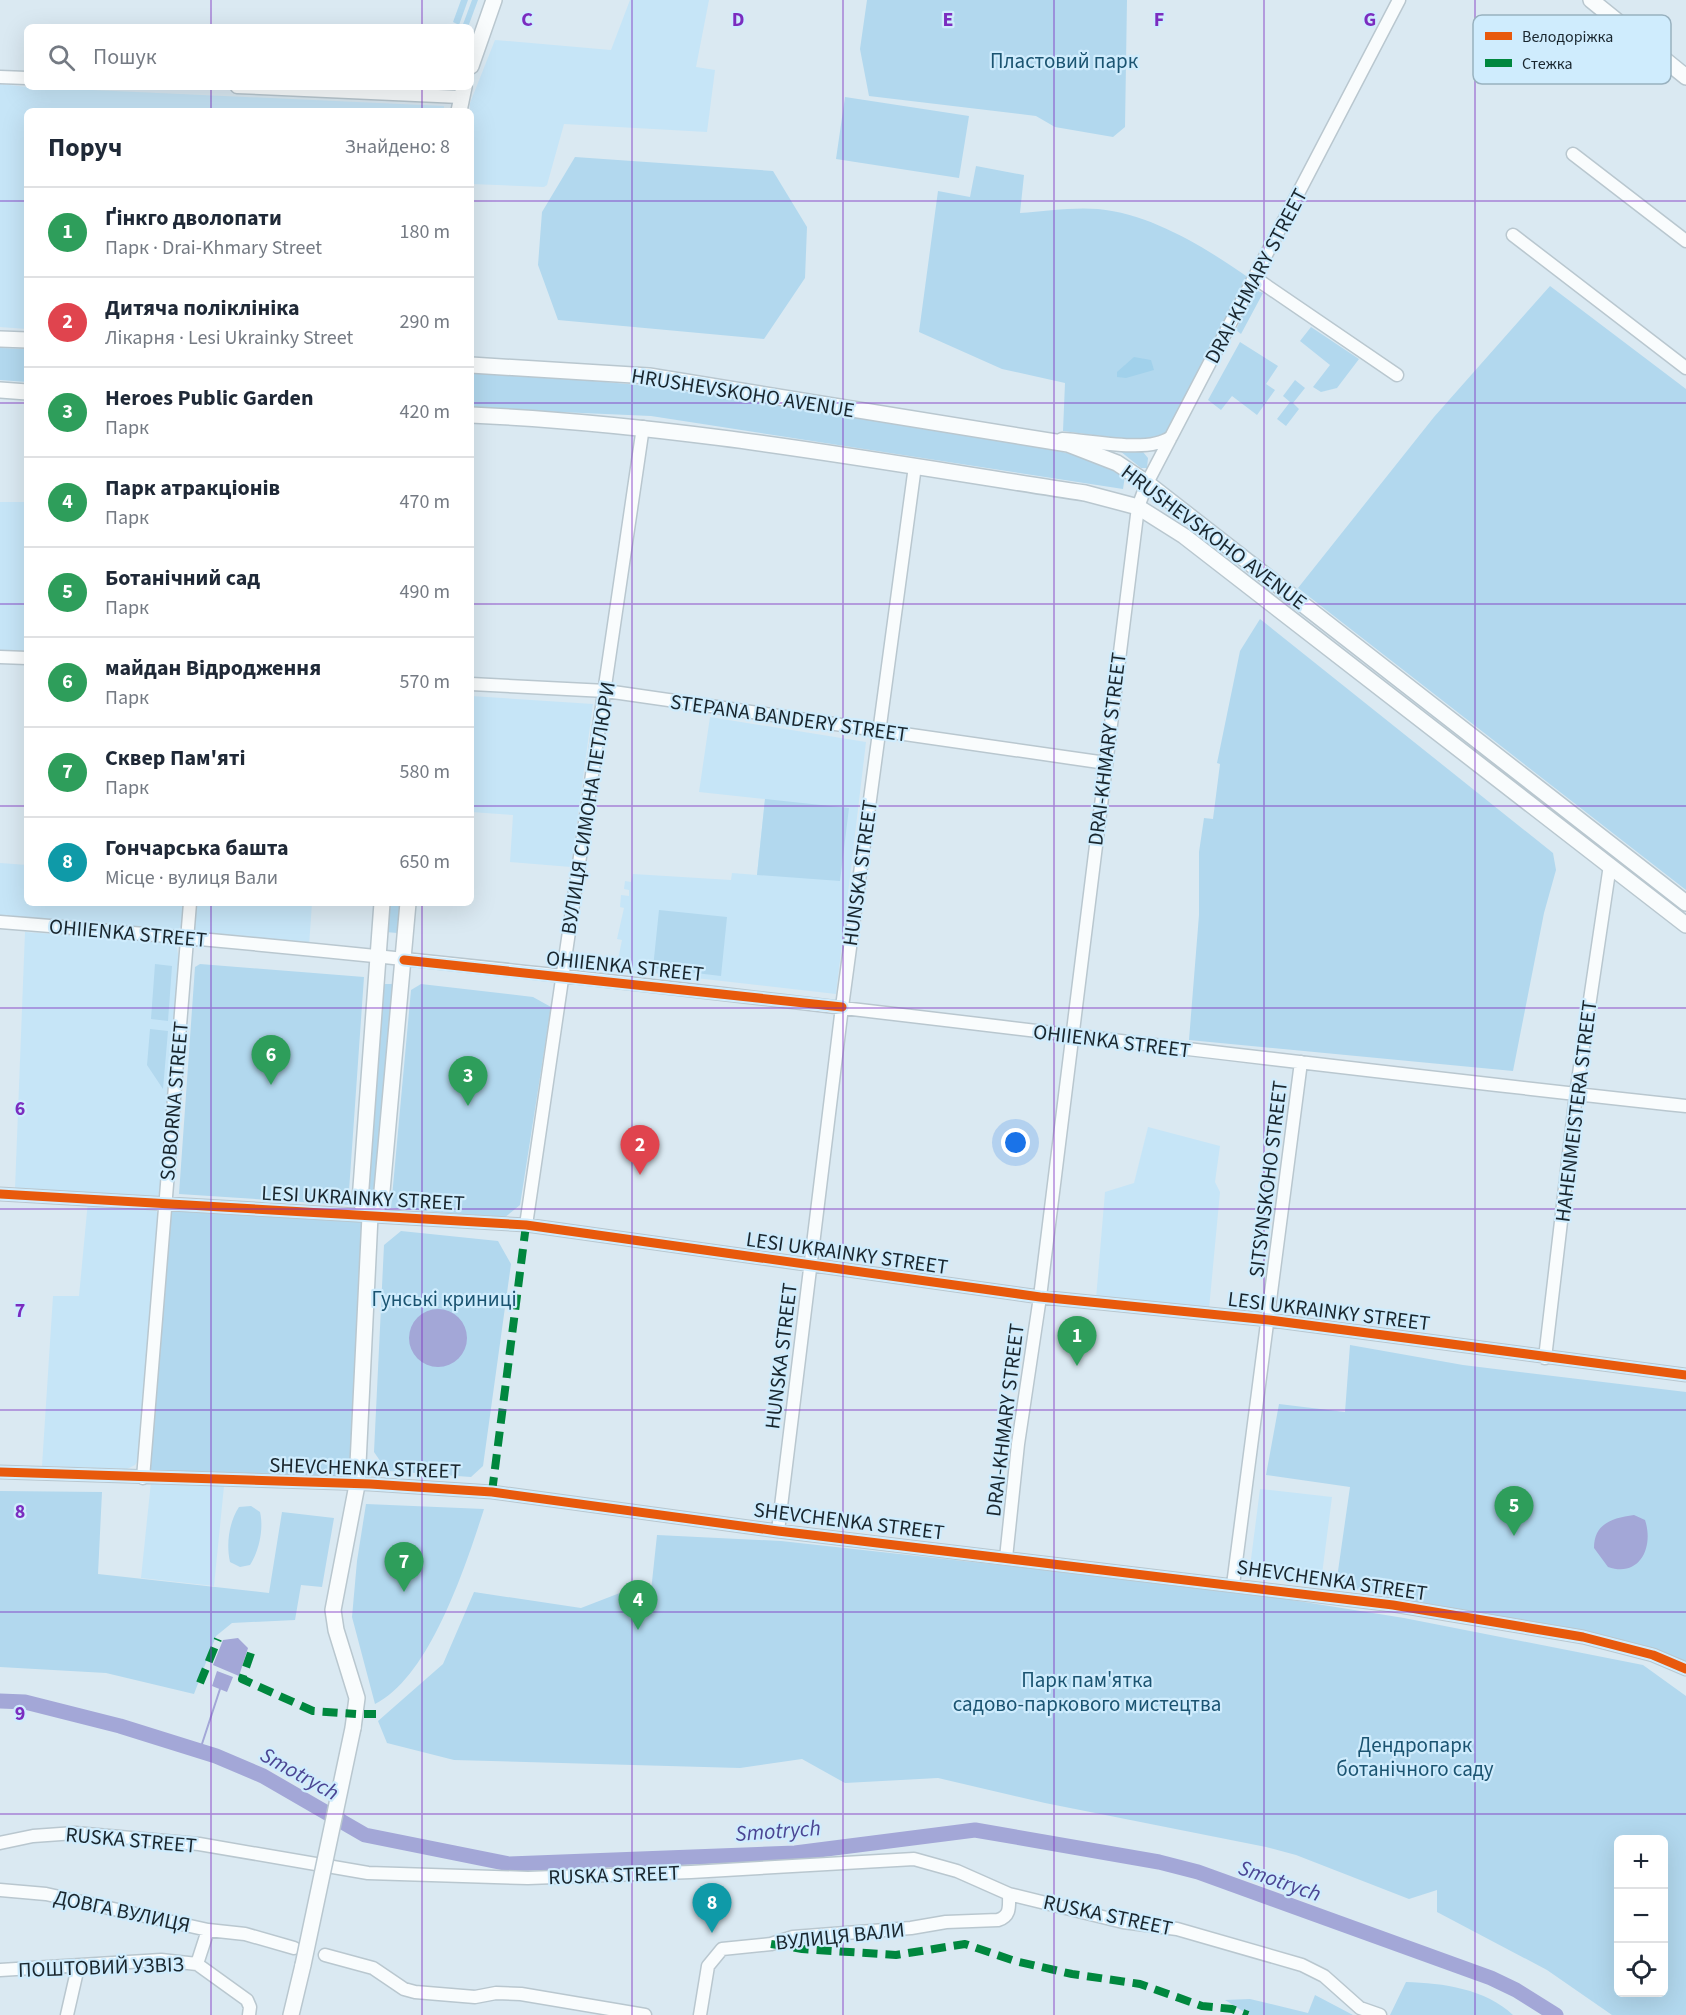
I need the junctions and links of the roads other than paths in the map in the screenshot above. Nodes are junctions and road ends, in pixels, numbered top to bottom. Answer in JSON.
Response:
{"nodes":[{"id":1,"x":494,"y":0,"type":"edge"},
{"id":2,"x":1400,"y":0,"type":"edge"},
{"id":3,"x":1591,"y":0,"type":"edge"},
{"id":4,"x":1610,"y":15,"type":"edge"},
{"id":5,"x":474,"y":57,"type":"edge"},
{"id":6,"x":1671,"y":65,"type":"edge"},
{"id":7,"x":0,"y":76,"type":"edge"},
{"id":8,"x":1686,"y":77,"type":"edge"},
{"id":9,"x":24,"y":78,"type":"edge"},
{"id":10,"x":298,"y":90,"type":"edge"},
{"id":11,"x":461,"y":98,"type":"edge"},
{"id":12,"x":1573,"y":154,"type":"dead end"},
{"id":13,"x":1513,"y":235,"type":"dead end"},
{"id":14,"x":1686,"y":241,"type":"edge"},
{"id":15,"x":1255,"y":278,"type":"junction"},
{"id":16,"x":0,"y":339,"type":"edge"},
{"id":17,"x":24,"y":340,"type":"edge"},
{"id":18,"x":1684,"y":362,"type":"edge"},
{"id":19,"x":474,"y":365,"type":"edge"},
{"id":20,"x":1397,"y":375,"type":"dead end"},
{"id":21,"x":0,"y":390,"type":"edge"},
{"id":22,"x":24,"y":392,"type":"edge"},
{"id":23,"x":474,"y":415,"type":"edge"},
{"id":24,"x":643,"y":427,"type":"junction"},
{"id":25,"x":1172,"y":436,"type":"junction"},
{"id":26,"x":1024,"y":437,"type":"junction"},
{"id":27,"x":915,"y":466,"type":"junction"},
{"id":28,"x":1147,"y":483,"type":"junction"},
{"id":29,"x":1138,"y":507,"type":"junction"},
{"id":30,"x":0,"y":657,"type":"edge"},
{"id":31,"x":24,"y":658,"type":"edge"},
{"id":32,"x":474,"y":684,"type":"edge"},
{"id":33,"x":606,"y":691,"type":"junction"},
{"id":34,"x":880,"y":731,"type":"junction"},
{"id":35,"x":1106,"y":763,"type":"junction"},
{"id":36,"x":1610,"y":865,"type":"junction"},
{"id":37,"x":1686,"y":903,"type":"edge"},
{"id":38,"x":190,"y":906,"type":"edge"},
{"id":39,"x":382,"y":906,"type":"edge"},
{"id":40,"x":408,"y":906,"type":"edge"},
{"id":41,"x":0,"y":922,"type":"edge"},
{"id":42,"x":1686,"y":925,"type":"edge"},
{"id":43,"x":188,"y":938,"type":"junction"},
{"id":44,"x":376,"y":957,"type":"junction"},
{"id":45,"x":404,"y":960,"type":"junction"},
{"id":46,"x":561,"y":977,"type":"junction"},
{"id":47,"x":842,"y":1007,"type":"junction"},
{"id":48,"x":1073,"y":1037,"type":"junction"},
{"id":49,"x":1301,"y":1062,"type":"junction"},
{"id":50,"x":1576,"y":1094,"type":"junction"},
{"id":51,"x":1686,"y":1106,"type":"edge"},
{"id":52,"x":0,"y":1194,"type":"edge"},
{"id":53,"x":166,"y":1204,"type":"junction"},
{"id":54,"x":370,"y":1216,"type":"junction"},
{"id":55,"x":526,"y":1225,"type":"junction"},
{"id":56,"x":810,"y":1267,"type":"junction"},
{"id":57,"x":1040,"y":1297,"type":"junction"},
{"id":58,"x":1269,"y":1320,"type":"junction"},
{"id":59,"x":1545,"y":1358,"type":"junction"},
{"id":60,"x":1686,"y":1376,"type":"edge"},
{"id":61,"x":0,"y":1472,"type":"edge"},
{"id":62,"x":143,"y":1478,"type":"junction"},
{"id":63,"x":357,"y":1485,"type":"junction"},
{"id":64,"x":778,"y":1531,"type":"junction"},
{"id":65,"x":1006,"y":1558,"type":"junction"},
{"id":66,"x":1233,"y":1585,"type":"junction"},
{"id":67,"x":1686,"y":1669,"type":"edge"},
{"id":68,"x":0,"y":1843,"type":"edge"},
{"id":69,"x":0,"y":1890,"type":"edge"},
{"id":70,"x":1009,"y":1894,"type":"junction"},
{"id":71,"x":208,"y":1930,"type":"junction"},
{"id":72,"x":294,"y":1947,"type":"dead end"},
{"id":73,"x":325,"y":1955,"type":"dead end"},
{"id":74,"x":197,"y":1964,"type":"junction"},
{"id":75,"x":78,"y":1966,"type":"junction"},
{"id":76,"x":0,"y":1970,"type":"edge"},
{"id":77,"x":603,"y":2011,"type":"edge"},
{"id":78,"x":67,"y":2015,"type":"edge"},
{"id":79,"x":249,"y":2015,"type":"edge"},
{"id":80,"x":291,"y":2015,"type":"edge"},
{"id":81,"x":645,"y":2015,"type":"edge"},
{"id":82,"x":700,"y":2015,"type":"edge"},
{"id":83,"x":1380,"y":2015,"type":"edge"}],
"edges":[{"from":1,"to":5,"type":"main road"},
{"from":2,"to":15,"type":"street","name":"DRAI-KHMARY STREET"},
{"from":3,"to":4,"type":"main road"},
{"from":6,"to":8,"type":"main road"},
{"from":7,"to":9,"type":"street"},
{"from":10,"to":11,"type":"street"},
{"from":12,"to":14,"type":"street"},
{"from":13,"to":18,"type":"street"},
{"from":15,"to":20,"type":"street"},
{"from":15,"to":25,"type":"street","name":"DRAI-KHMARY STREET"},
{"from":16,"to":17,"type":"main road"},
{"from":19,"to":26,"type":"main road","name":"HRUSHEVSKOHO AVENUE"},
{"from":21,"to":22,"type":"main road"},
{"from":23,"to":24,"type":"main road","name":"HRUSHEVSKOHO AVENUE"},
{"from":24,"to":27,"type":"main road","name":"HRUSHEVSKOHO AVENUE"},
{"from":24,"to":33,"type":"street","name":"ВУЛИЦЯ СИМОНА ПЕТЛЮРИ"},
{"from":25,"to":26,"type":"street"},
{"from":25,"to":28,"type":"street","name":"DRAI-KHMARY STREET"},
{"from":26,"to":28,"type":"main road","name":"HRUSHEVSKOHO AVENUE"},
{"from":27,"to":29,"type":"main road","name":"HRUSHEVSKOHO AVENUE"},
{"from":27,"to":34,"type":"street","name":"HUNSKA STREET"},
{"from":28,"to":29,"type":"street","name":"DRAI-KHMARY STREET"},
{"from":28,"to":37,"type":"main road","name":"HRUSHEVSKOHO AVENUE"},
{"from":29,"to":35,"type":"street","name":"DRAI-KHMARY STREET"},
{"from":29,"to":36,"type":"main road","name":"HRUSHEVSKOHO AVENUE"},
{"from":30,"to":31,"type":"street"},
{"from":32,"to":33,"type":"street","name":"STEPANA BANDERY STREET"},
{"from":33,"to":34,"type":"street","name":"STEPANA BANDERY STREET"},
{"from":33,"to":46,"type":"street","name":"ВУЛИЦЯ СИМОНА ПЕТЛЮРИ"},
{"from":34,"to":35,"type":"street","name":"STEPANA BANDERY STREET"},
{"from":34,"to":47,"type":"street","name":"HUNSKA STREET"},
{"from":35,"to":48,"type":"street","name":"DRAI-KHMARY STREET"},
{"from":36,"to":42,"type":"main road","name":"HRUSHEVSKOHO AVENUE"},
{"from":36,"to":50,"type":"street","name":"HAHENMEISTERA STREET"},
{"from":38,"to":43,"type":"street","name":"SOBORNA STREET"},
{"from":39,"to":44,"type":"main road"},
{"from":40,"to":45,"type":"main road"},
{"from":41,"to":43,"type":"street","name":"OHIIENKA STREET"},
{"from":43,"to":44,"type":"street","name":"OHIIENKA STREET"},
{"from":43,"to":53,"type":"street","name":"SOBORNA STREET"},
{"from":44,"to":45,"type":"street","name":"OHIIENKA STREET"},
{"from":44,"to":54,"type":"main road"},
{"from":45,"to":46,"type":"street","name":"OHIIENKA STREET"},
{"from":45,"to":54,"type":"main road"},
{"from":46,"to":47,"type":"street","name":"OHIIENKA STREET"},
{"from":46,"to":55,"type":"street","name":"ВУЛИЦЯ СИМОНА ПЕТЛЮРИ"},
{"from":47,"to":48,"type":"street","name":"OHIIENKA STREET"},
{"from":47,"to":56,"type":"street","name":"HUNSKA STREET"},
{"from":48,"to":49,"type":"street","name":"OHIIENKA STREET"},
{"from":48,"to":57,"type":"street","name":"DRAI-KHMARY STREET"},
{"from":49,"to":50,"type":"street","name":"OHIIENKA STREET"},
{"from":49,"to":58,"type":"street","name":"SITSYNSKOHO STREET"},
{"from":50,"to":51,"type":"street","name":"OHIIENKA STREET"},
{"from":50,"to":59,"type":"street","name":"HAHENMEISTERA STREET"},
{"from":52,"to":53,"type":"street","name":"LESI UKRAINKY STREET"},
{"from":53,"to":54,"type":"street","name":"LESI UKRAINKY STREET"},
{"from":53,"to":62,"type":"street","name":"SOBORNA STREET"},
{"from":54,"to":55,"type":"street","name":"LESI UKRAINKY STREET"},
{"from":54,"to":63,"type":"main road"},
{"from":55,"to":56,"type":"street","name":"LESI UKRAINKY STREET"},
{"from":56,"to":57,"type":"street","name":"LESI UKRAINKY STREET"},
{"from":56,"to":64,"type":"street","name":"HUNSKA STREET"},
{"from":57,"to":58,"type":"street","name":"LESI UKRAINKY STREET"},
{"from":57,"to":65,"type":"street","name":"DRAI-KHMARY STREET"},
{"from":58,"to":59,"type":"street","name":"LESI UKRAINKY STREET"},
{"from":58,"to":66,"type":"street","name":"SITSYNSKOHO STREET"},
{"from":59,"to":60,"type":"street","name":"LESI UKRAINKY STREET"},
{"from":61,"to":62,"type":"street","name":"SHEVCHENKA STREET"},
{"from":62,"to":63,"type":"street","name":"SHEVCHENKA STREET"},
{"from":63,"to":64,"type":"street","name":"SHEVCHENKA STREET"},
{"from":63,"to":80,"type":"main road","bridge":true},
{"from":64,"to":65,"type":"street","name":"SHEVCHENKA STREET"},
{"from":65,"to":66,"type":"street","name":"SHEVCHENKA STREET"},
{"from":66,"to":67,"type":"street","name":"SHEVCHENKA STREET"},
{"from":68,"to":70,"type":"street","name":"RUSKA STREET"},
{"from":69,"to":71,"type":"street","name":"ДОВГА ВУЛИЦЯ"},
{"from":70,"to":82,"type":"street","name":"ВУЛИЦЯ ВАЛИ"},
{"from":70,"to":83,"type":"street","name":"RUSKA STREET"},
{"from":71,"to":72,"type":"street"},
{"from":71,"to":74,"type":"street","name":"ДОВГА ВУЛИЦЯ"},
{"from":73,"to":77,"type":"street"},
{"from":74,"to":75,"type":"street","name":"ПОШТОВИЙ УЗВІЗ"},
{"from":74,"to":79,"type":"street","name":"ПОШТОВИЙ УЗВІЗ"},
{"from":75,"to":76,"type":"street","name":"ПОШТОВИЙ УЗВІЗ"},
{"from":75,"to":78,"type":"street"},
{"from":77,"to":81,"type":"street"}]}
